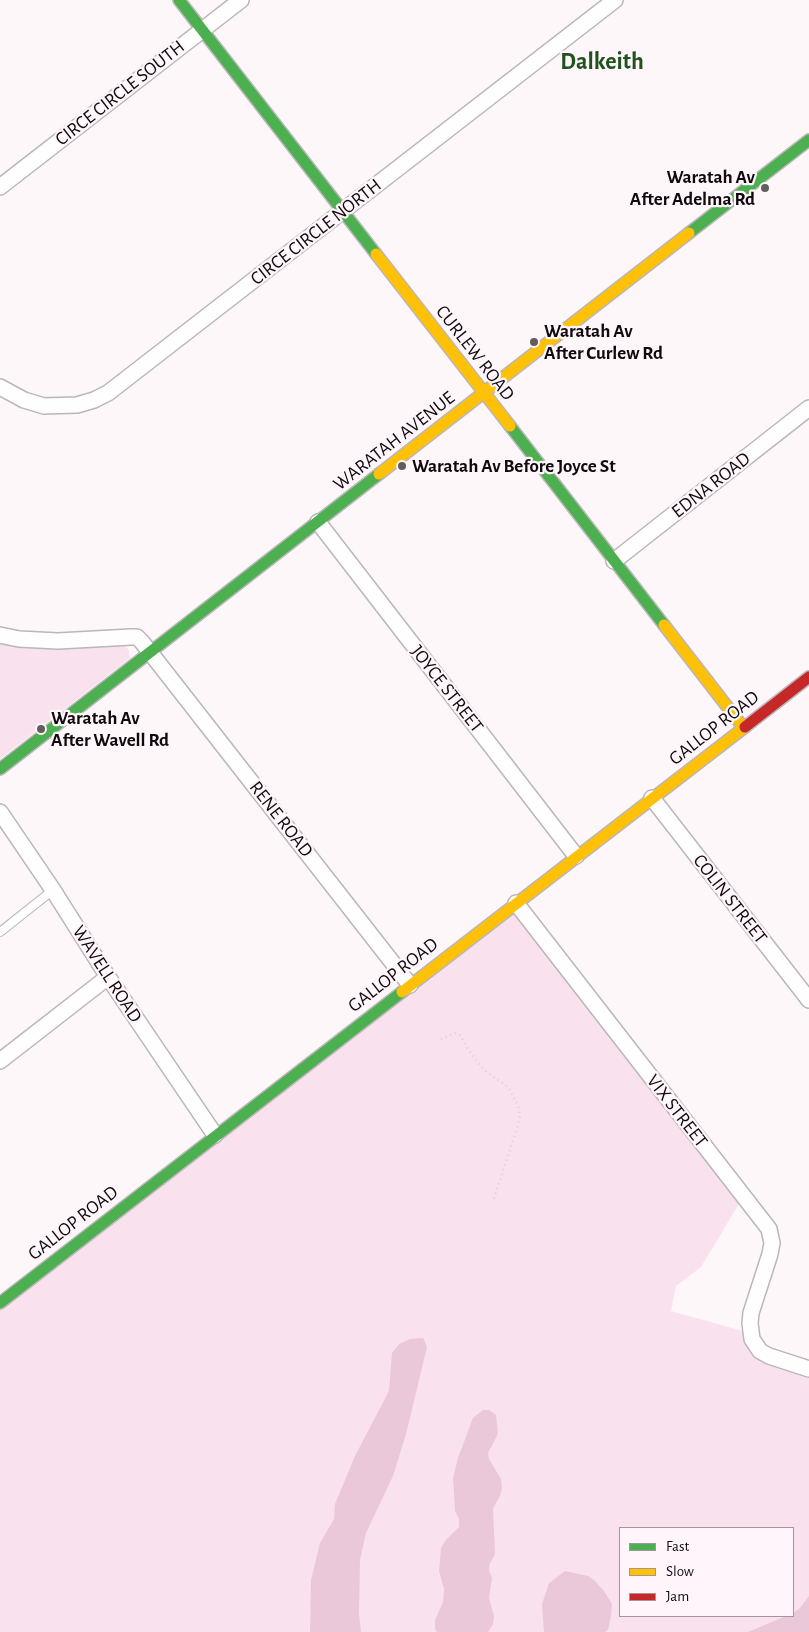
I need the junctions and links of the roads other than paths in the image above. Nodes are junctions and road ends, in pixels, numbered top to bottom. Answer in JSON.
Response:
{"nodes":[{"id":1,"x":179,"y":0,"type":"edge"},
{"id":2,"x":241,"y":0,"type":"edge"},
{"id":3,"x":615,"y":0,"type":"edge"},
{"id":4,"x":202,"y":30,"type":"junction"},
{"id":5,"x":809,"y":140,"type":"edge"},
{"id":6,"x":0,"y":187,"type":"edge"},
{"id":7,"x":343,"y":212,"type":"junction"},
{"id":8,"x":0,"y":387,"type":"edge"},
{"id":9,"x":484,"y":393,"type":"junction"},
{"id":10,"x":809,"y":408,"type":"edge"},
{"id":11,"x":318,"y":522,"type":"junction"},
{"id":12,"x":614,"y":561,"type":"junction"},
{"id":13,"x":0,"y":635,"type":"edge"},
{"id":14,"x":151,"y":653,"type":"junction"},
{"id":15,"x":809,"y":677,"type":"edge"},
{"id":16,"x":743,"y":728,"type":"junction"},
{"id":17,"x":0,"y":769,"type":"edge"},
{"id":18,"x":652,"y":798,"type":"junction"},
{"id":19,"x":0,"y":812,"type":"edge"},
{"id":20,"x":576,"y":856,"type":"junction"},
{"id":21,"x":53,"y":890,"type":"junction"},
{"id":22,"x":516,"y":903,"type":"junction"},
{"id":23,"x":0,"y":932,"type":"edge"},
{"id":24,"x":108,"y":977,"type":"junction"},
{"id":25,"x":410,"y":985,"type":"junction"},
{"id":26,"x":809,"y":1000,"type":"edge"},
{"id":27,"x":0,"y":1061,"type":"edge"},
{"id":28,"x":215,"y":1135,"type":"junction"},
{"id":29,"x":0,"y":1303,"type":"edge"},
{"id":30,"x":809,"y":1368,"type":"edge"}],
"edges":[{"from":1,"to":4,"type":"street","name":"CURLEW ROAD"},
{"from":2,"to":4,"type":"street","name":"CIRCE CIRCLE SOUTH"},
{"from":3,"to":7,"type":"street","name":"CIRCE CIRCLE NORTH"},
{"from":4,"to":6,"type":"street","name":"CIRCE CIRCLE SOUTH"},
{"from":4,"to":7,"type":"street","name":"CURLEW ROAD"},
{"from":5,"to":9,"type":"street","name":"WARATAH AVENUE"},
{"from":7,"to":8,"type":"street","name":"CIRCE CIRCLE NORTH"},
{"from":7,"to":9,"type":"street","name":"CURLEW ROAD"},
{"from":9,"to":11,"type":"street","name":"WARATAH AVENUE"},
{"from":9,"to":12,"type":"street","name":"CURLEW ROAD"},
{"from":10,"to":12,"type":"street","name":"EDNA ROAD"},
{"from":11,"to":14,"type":"street","name":"WARATAH AVENUE"},
{"from":11,"to":20,"type":"street","name":"JOYCE STREET"},
{"from":12,"to":16,"type":"street","name":"CURLEW ROAD"},
{"from":13,"to":14,"type":"street","name":"RENE ROAD"},
{"from":14,"to":17,"type":"street","name":"WARATAH AVENUE"},
{"from":14,"to":25,"type":"street","name":"RENE ROAD"},
{"from":15,"to":16,"type":"street","name":"GALLOP ROAD"},
{"from":16,"to":18,"type":"street","name":"GALLOP ROAD"},
{"from":18,"to":20,"type":"street","name":"GALLOP ROAD"},
{"from":18,"to":26,"type":"street","name":"COLIN STREET"},
{"from":19,"to":21,"type":"street","name":"WAVELL ROAD"},
{"from":20,"to":22,"type":"street","name":"GALLOP ROAD"},
{"from":21,"to":23,"type":"lane"},
{"from":21,"to":24,"type":"street","name":"WAVELL ROAD"},
{"from":22,"to":25,"type":"street","name":"GALLOP ROAD"},
{"from":22,"to":30,"type":"street","name":"VIX STREET"},
{"from":24,"to":27,"type":"street"},
{"from":24,"to":28,"type":"street","name":"WAVELL ROAD"},
{"from":25,"to":28,"type":"street","name":"GALLOP ROAD"},
{"from":28,"to":29,"type":"street","name":"GALLOP ROAD"}]}
